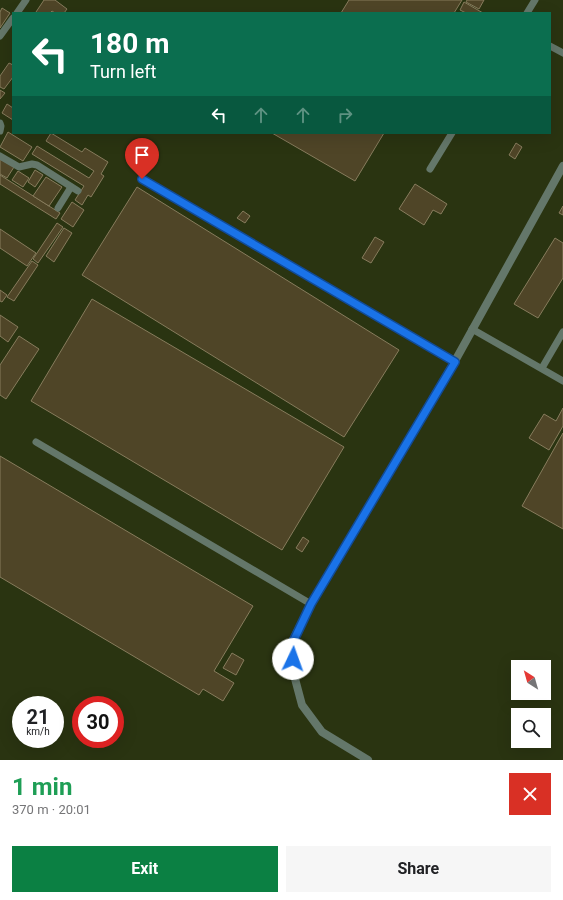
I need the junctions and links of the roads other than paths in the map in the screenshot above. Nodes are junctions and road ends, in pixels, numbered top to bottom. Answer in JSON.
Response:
{"nodes":[{"id":1,"x":26,"y":0,"type":"edge"},
{"id":2,"x":535,"y":0,"type":"edge"},
{"id":3,"x":18,"y":12,"type":"edge"},
{"id":4,"x":528,"y":12,"type":"edge"},
{"id":5,"x":12,"y":19,"type":"edge"},
{"id":6,"x":0,"y":36,"type":"edge"},
{"id":7,"x":551,"y":47,"type":"edge"},
{"id":8,"x":563,"y":54,"type":"edge"},
{"id":9,"x":0,"y":123,"type":"edge"},
{"id":10,"x":0,"y":131,"type":"edge"},
{"id":11,"x":451,"y":134,"type":"edge"},
{"id":12,"x":0,"y":156,"type":"edge"},
{"id":13,"x":563,"y":166,"type":"edge"},
{"id":14,"x":430,"y":169,"type":"dead end"},
{"id":15,"x":142,"y":179,"type":"dead end"},
{"id":16,"x":58,"y":208,"type":"dead end"},
{"id":17,"x":472,"y":330,"type":"junction"},
{"id":18,"x":563,"y":332,"type":"edge"},
{"id":19,"x":455,"y":362,"type":"junction"},
{"id":20,"x":542,"y":368,"type":"junction"},
{"id":21,"x":563,"y":381,"type":"edge"},
{"id":22,"x":36,"y":442,"type":"dead end"},
{"id":23,"x":311,"y":604,"type":"junction"},
{"id":24,"x":368,"y":760,"type":"edge"}],
"edges":[{"from":1,"to":3,"type":"lane"},
{"from":2,"to":4,"type":"lane"},
{"from":5,"to":6,"type":"lane"},
{"from":7,"to":8,"type":"lane"},
{"from":9,"to":10,"type":"lane"},
{"from":11,"to":14,"type":"lane"},
{"from":12,"to":16,"type":"lane"},
{"from":13,"to":17,"type":"street"},
{"from":15,"to":19,"type":"lane"},
{"from":17,"to":19,"type":"street"},
{"from":17,"to":20,"type":"lane"},
{"from":18,"to":20,"type":"lane"},
{"from":19,"to":23,"type":"street"},
{"from":20,"to":21,"type":"lane"},
{"from":22,"to":23,"type":"lane"},
{"from":23,"to":24,"type":"street"}]}
